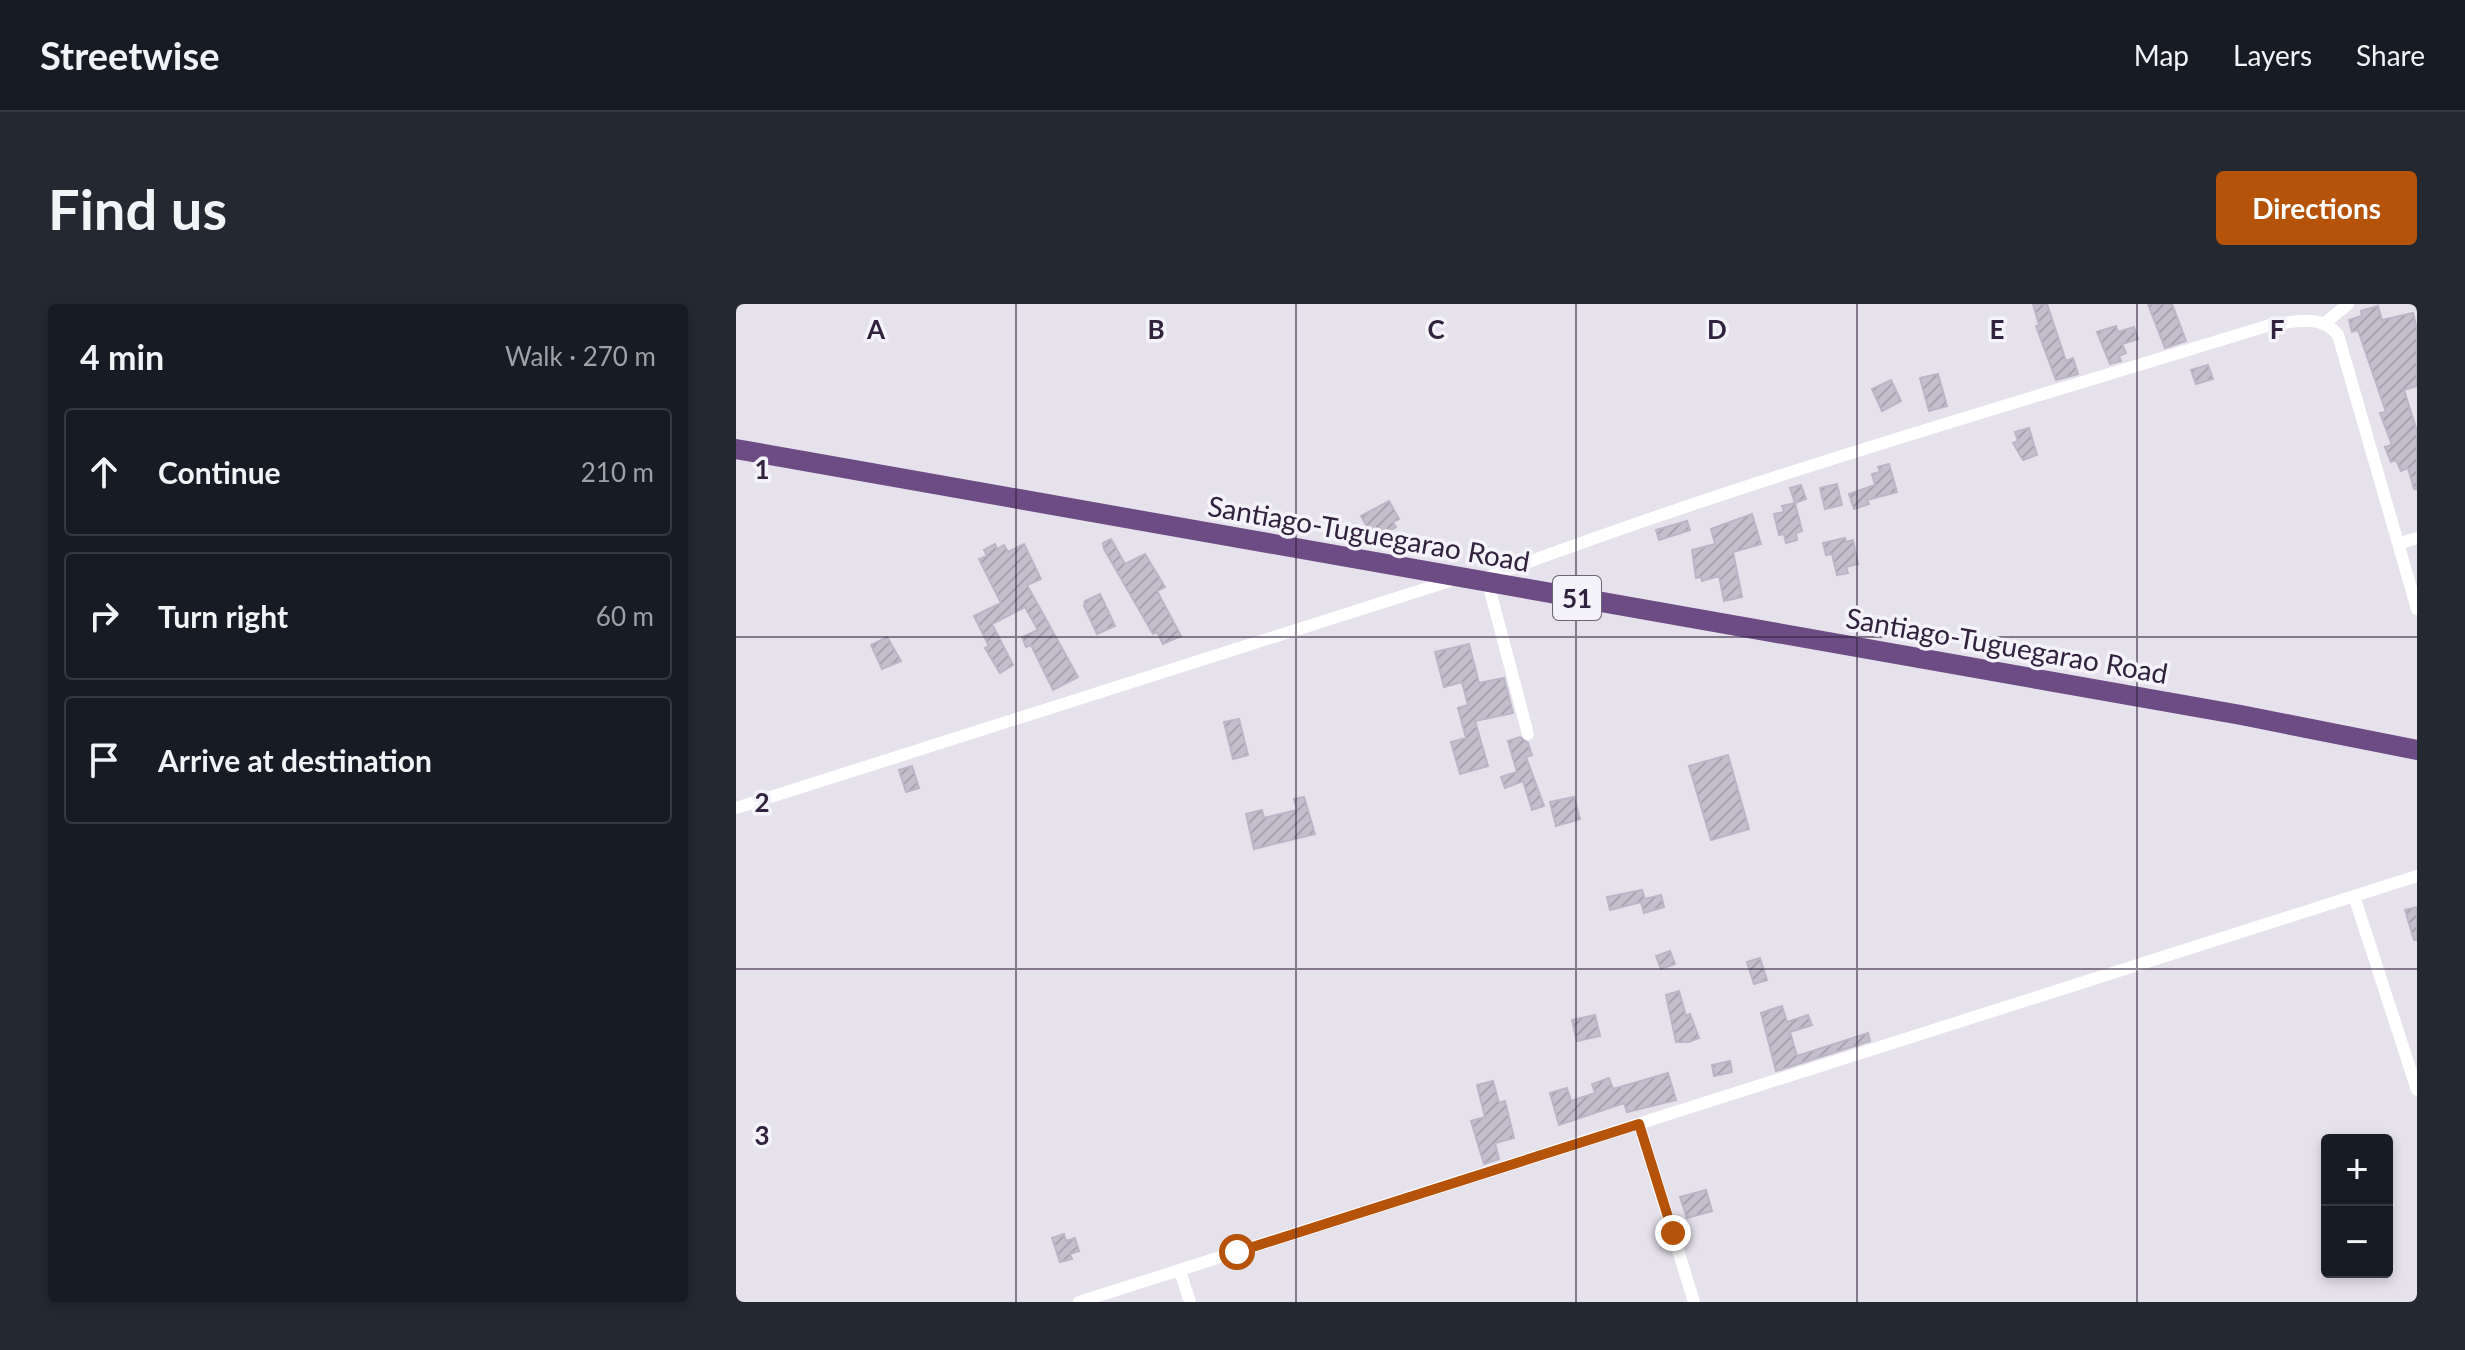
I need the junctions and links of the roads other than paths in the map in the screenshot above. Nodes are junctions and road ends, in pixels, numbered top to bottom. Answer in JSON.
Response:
{"nodes":[{"id":1,"x":2348,"y":304,"type":"edge"},
{"id":2,"x":2325,"y":323,"type":"junction"},
{"id":3,"x":736,"y":449,"type":"edge"},
{"id":4,"x":2417,"y":538,"type":"edge"},
{"id":5,"x":2400,"y":543,"type":"junction"},
{"id":6,"x":1474,"y":581,"type":"junction"},
{"id":7,"x":2417,"y":609,"type":"edge"},
{"id":8,"x":1528,"y":734,"type":"dead end"},
{"id":9,"x":2417,"y":750,"type":"edge"},
{"id":10,"x":736,"y":808,"type":"edge"},
{"id":11,"x":2417,"y":876,"type":"edge"},
{"id":12,"x":2354,"y":896,"type":"junction"},
{"id":13,"x":2417,"y":1090,"type":"edge"},
{"id":14,"x":1639,"y":1124,"type":"junction"},
{"id":15,"x":1180,"y":1271,"type":"junction"},
{"id":16,"x":1079,"y":1302,"type":"edge"},
{"id":17,"x":1190,"y":1302,"type":"edge"},
{"id":18,"x":1694,"y":1302,"type":"edge"}],
"edges":[{"from":1,"to":2,"type":"street"},
{"from":2,"to":5,"type":"street"},
{"from":2,"to":6,"type":"street"},
{"from":3,"to":6,"type":"highway","name":"Santiago-Tuguegarao Road","number":"51"},
{"from":4,"to":5,"type":"street"},
{"from":5,"to":7,"type":"street"},
{"from":6,"to":8,"type":"street"},
{"from":6,"to":9,"type":"highway","name":"Santiago-Tuguegarao Road","number":"51"},
{"from":6,"to":10,"type":"street"},
{"from":11,"to":12,"type":"street"},
{"from":12,"to":13,"type":"street"},
{"from":12,"to":14,"type":"street"},
{"from":14,"to":15,"type":"street"},
{"from":14,"to":18,"type":"street"},
{"from":15,"to":16,"type":"street"},
{"from":15,"to":17,"type":"street"}]}
